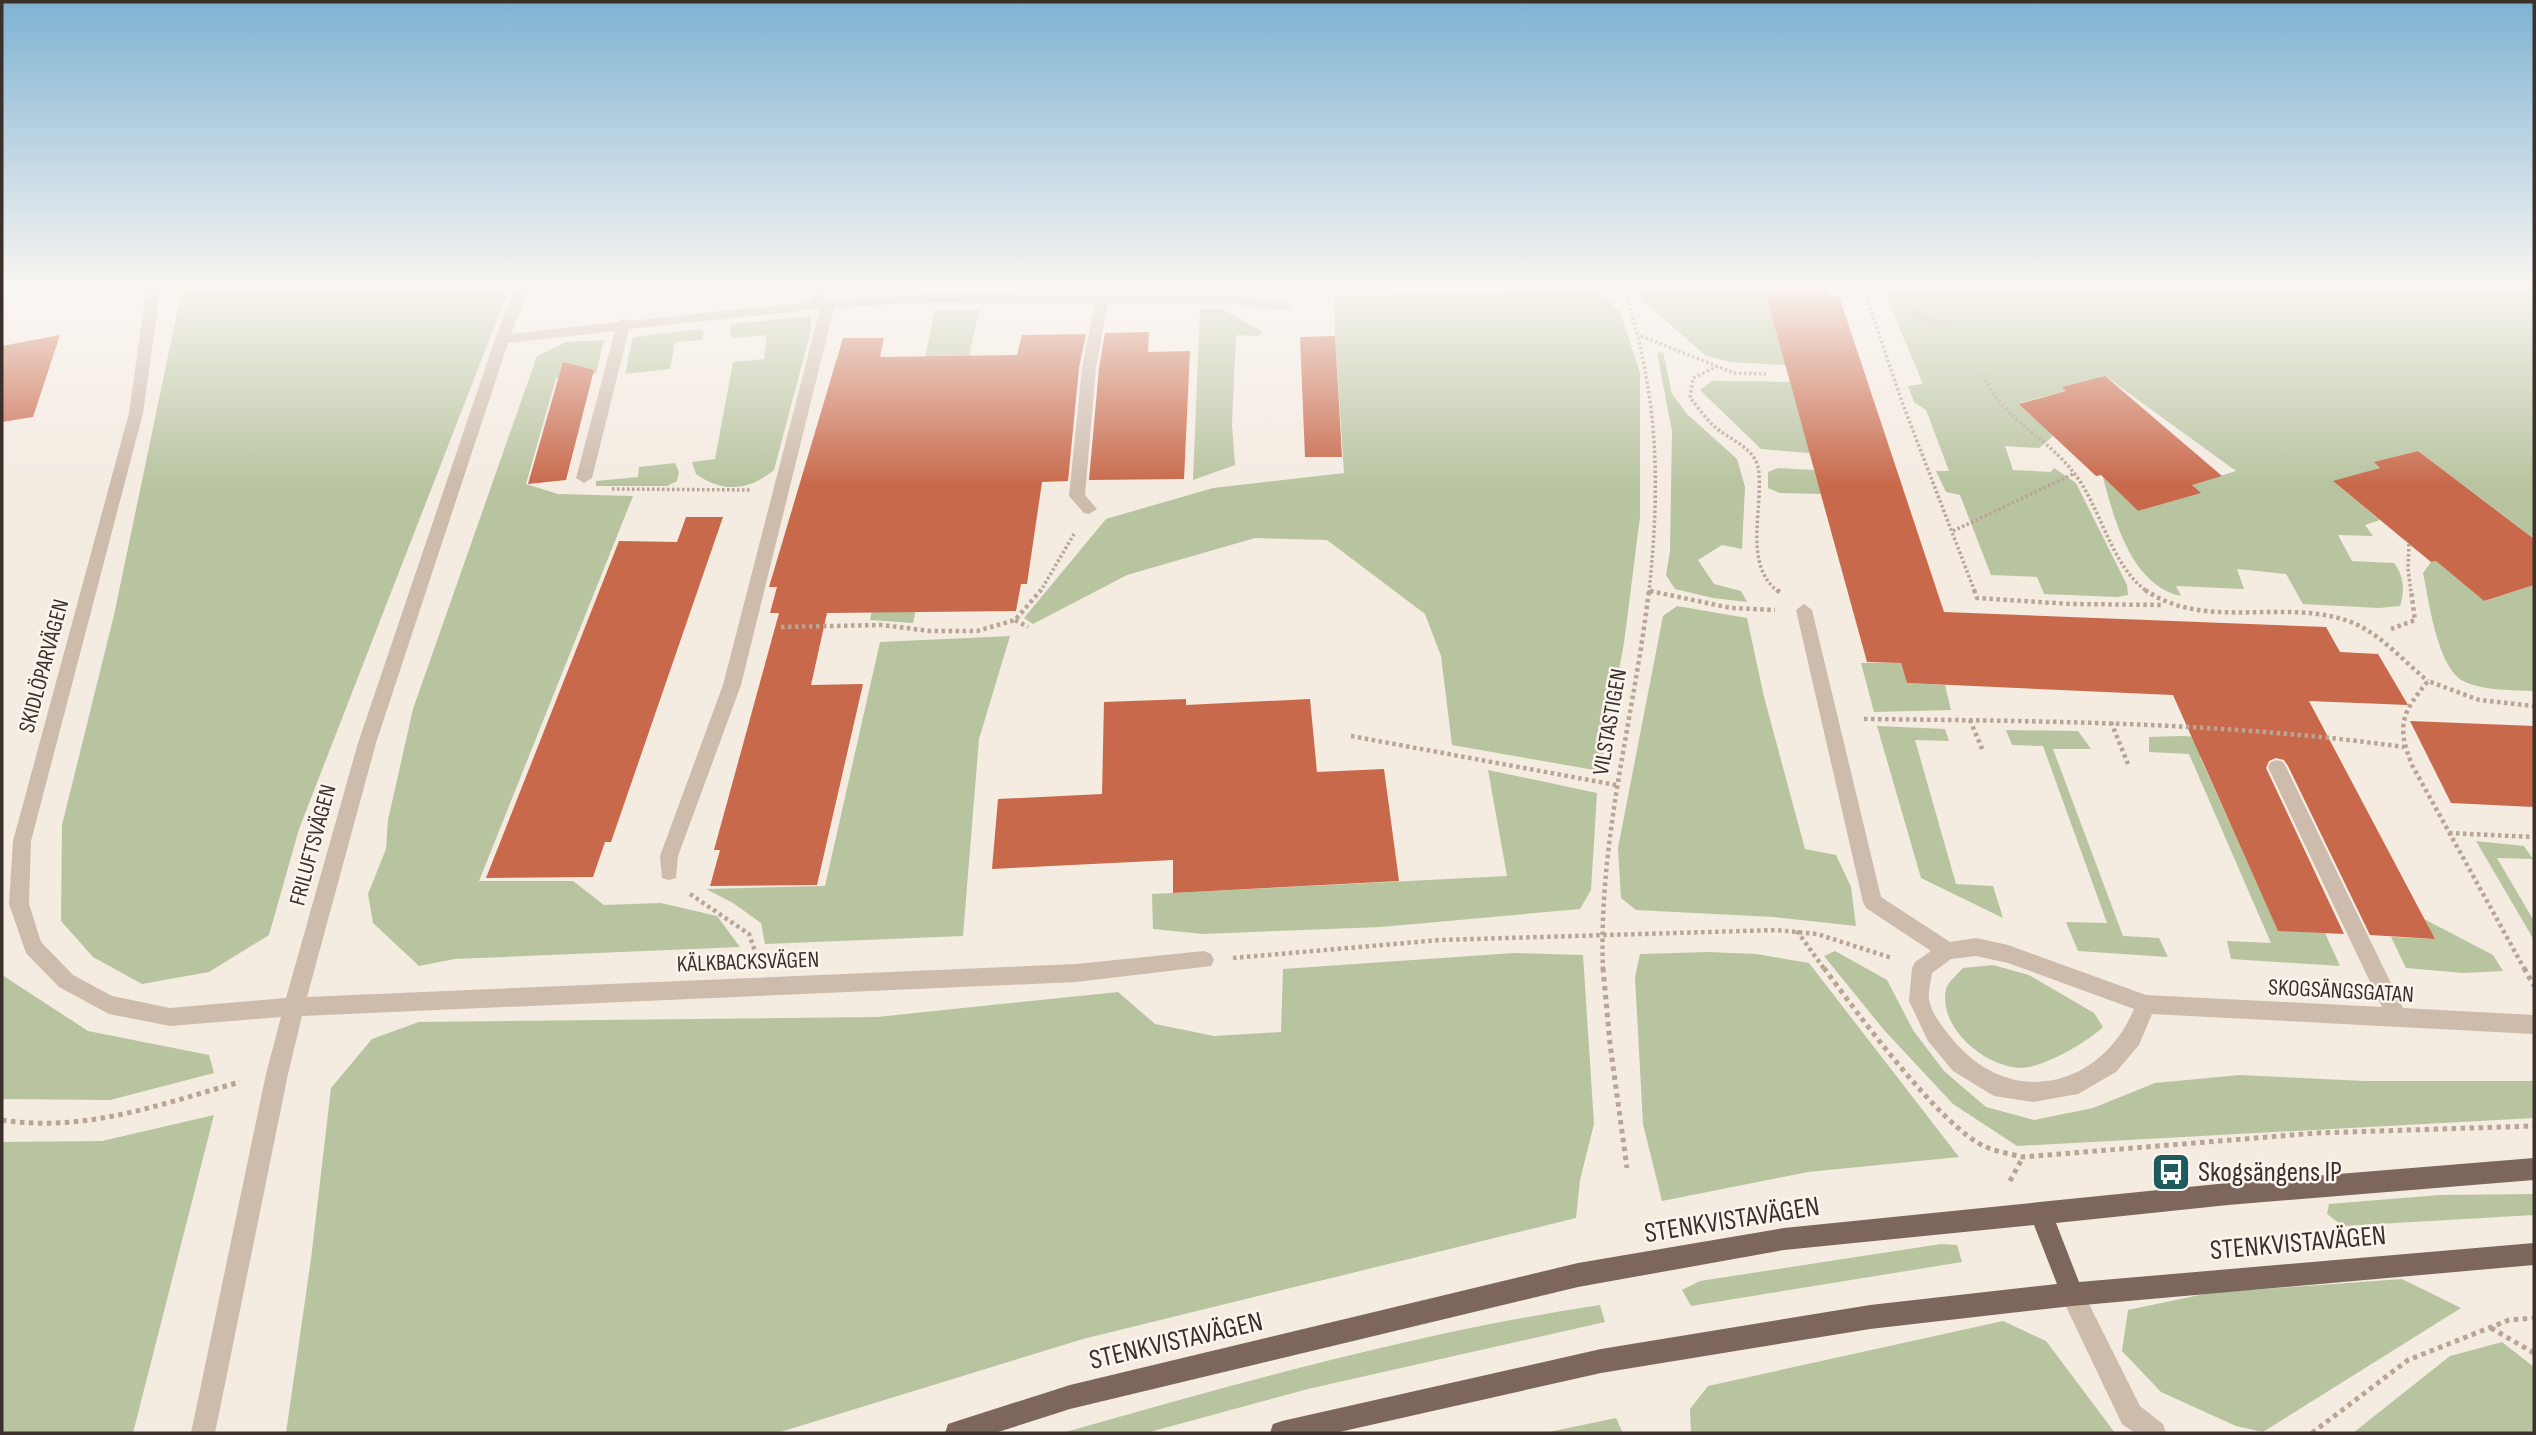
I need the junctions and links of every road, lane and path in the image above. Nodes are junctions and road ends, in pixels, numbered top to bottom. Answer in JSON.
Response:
{"nodes":[{"id":1,"x":145,"y":351,"type":"edge"},
{"id":2,"x":498,"y":351,"type":"edge"},
{"id":3,"x":617,"y":351,"type":"edge"},
{"id":4,"x":811,"y":351,"type":"edge"},
{"id":5,"x":1092,"y":351,"type":"edge"},
{"id":6,"x":1643,"y":351,"type":"edge"},
{"id":7,"x":1680,"y":351,"type":"edge"},
{"id":8,"x":1885,"y":351,"type":"edge"},
{"id":9,"x":1718,"y":366,"type":"junction"},
{"id":10,"x":1766,"y":374,"type":"dead end"},
{"id":11,"x":1983,"y":375,"type":"dead end"},
{"id":12,"x":2074,"y":473,"type":"junction"},
{"id":13,"x":584,"y":478,"type":"joint"},
{"id":14,"x":779,"y":490,"type":"junction"},
{"id":15,"x":1089,"y":509,"type":"joint"},
{"id":16,"x":1953,"y":531,"type":"junction"},
{"id":17,"x":2409,"y":544,"type":"dead end"},
{"id":18,"x":1649,"y":590,"type":"junction"},
{"id":19,"x":2168,"y":605,"type":"junction"},
{"id":20,"x":1804,"y":610,"type":"junction"},
{"id":21,"x":1015,"y":620,"type":"junction"},
{"id":22,"x":1028,"y":626,"type":"dead end"},
{"id":23,"x":2391,"y":629,"type":"dead end"},
{"id":24,"x":745,"y":630,"type":"junction"},
{"id":25,"x":2428,"y":681,"type":"junction"},
{"id":26,"x":2534,"y":706,"type":"edge"},
{"id":27,"x":1830,"y":718,"type":"junction"},
{"id":28,"x":1970,"y":720,"type":"junction"},
{"id":29,"x":2111,"y":722,"type":"junction"},
{"id":30,"x":1352,"y":736,"type":"dead end"},
{"id":31,"x":2404,"y":747,"type":"junction"},
{"id":32,"x":1983,"y":751,"type":"dead end"},
{"id":33,"x":2127,"y":764,"type":"dead end"},
{"id":34,"x":2277,"y":767,"type":"dead end"},
{"id":35,"x":1616,"y":785,"type":"junction"},
{"id":36,"x":2449,"y":832,"type":"junction"},
{"id":37,"x":2534,"y":837,"type":"edge"},
{"id":38,"x":669,"y":872,"type":"joint"},
{"id":39,"x":1797,"y":932,"type":"junction"},
{"id":40,"x":1603,"y":934,"type":"junction"},
{"id":41,"x":1947,"y":951,"type":"junction"},
{"id":42,"x":1204,"y":960,"type":"joint"},
{"id":43,"x":1922,"y":968,"type":"junction"},
{"id":44,"x":751,"y":986,"type":"junction"},
{"id":45,"x":2534,"y":986,"type":"edge"},
{"id":46,"x":2146,"y":1004,"type":"junction"},
{"id":47,"x":294,"y":1007,"type":"junction"},
{"id":48,"x":2398,"y":1018,"type":"junction"},
{"id":49,"x":2534,"y":1026,"type":"edge"},
{"id":50,"x":277,"y":1074,"type":"junction"},
{"id":51,"x":2,"y":1120,"type":"edge"},
{"id":52,"x":2534,"y":1126,"type":"edge"},
{"id":53,"x":1628,"y":1168,"type":"dead end"},
{"id":54,"x":2534,"y":1169,"type":"edge"},
{"id":55,"x":2041,"y":1213,"type":"junction"},
{"id":56,"x":2534,"y":1254,"type":"edge"},
{"id":57,"x":2072,"y":1294,"type":"junction"},
{"id":58,"x":2534,"y":1318,"type":"edge"},
{"id":59,"x":2490,"y":1327,"type":"junction"},
{"id":60,"x":2534,"y":1353,"type":"edge"},
{"id":61,"x":203,"y":1433,"type":"edge"},
{"id":62,"x":957,"y":1433,"type":"edge"},
{"id":63,"x":1282,"y":1433,"type":"edge"},
{"id":64,"x":2154,"y":1433,"type":"edge"},
{"id":65,"x":2312,"y":1433,"type":"edge"}],
"edges":[{"from":1,"to":47,"type":"street","name":"SKIDLÖPARVÄGEN"},
{"from":2,"to":47,"type":"street","name":"FRILUFTSVÄGEN"},
{"from":3,"to":13,"type":"street"},
{"from":4,"to":14,"type":"street"},
{"from":5,"to":15,"type":"street"},
{"from":6,"to":18,"type":"path","name":"VILSTASTIGEN"},
{"from":7,"to":9,"type":"path"},
{"from":8,"to":16,"type":"path"},
{"from":9,"to":10,"type":"path"},
{"from":9,"to":20,"type":"path"},
{"from":11,"to":12,"type":"path"},
{"from":12,"to":16,"type":"path"},
{"from":12,"to":19,"type":"path"},
{"from":13,"to":14,"type":"path"},
{"from":14,"to":24,"type":"street"},
{"from":15,"to":21,"type":"path"},
{"from":16,"to":19,"type":"path"},
{"from":17,"to":23,"type":"path"},
{"from":18,"to":20,"type":"path"},
{"from":18,"to":35,"type":"path","name":"VILSTASTIGEN"},
{"from":19,"to":25,"type":"path"},
{"from":20,"to":27,"type":"street"},
{"from":21,"to":22,"type":"path"},
{"from":21,"to":24,"type":"path"},
{"from":24,"to":38,"type":"street"},
{"from":25,"to":26,"type":"path"},
{"from":25,"to":31,"type":"path"},
{"from":27,"to":28,"type":"path"},
{"from":27,"to":41,"type":"street"},
{"from":28,"to":29,"type":"path"},
{"from":28,"to":32,"type":"path"},
{"from":29,"to":31,"type":"path"},
{"from":29,"to":33,"type":"path"},
{"from":30,"to":35,"type":"path"},
{"from":31,"to":36,"type":"path"},
{"from":34,"to":48,"type":"street"},
{"from":35,"to":40,"type":"path","name":"VILSTASTIGEN"},
{"from":36,"to":37,"type":"path"},
{"from":36,"to":45,"type":"path"},
{"from":38,"to":44,"type":"path"},
{"from":39,"to":40,"type":"path"},
{"from":39,"to":43,"type":"path"},
{"from":39,"to":52,"type":"path"},
{"from":40,"to":42,"type":"path"},
{"from":40,"to":53,"type":"path","name":"VILSTASTIGEN"},
{"from":41,"to":43,"type":"street","name":"SKOGSÄNGSGATAN"},
{"from":41,"to":46,"type":"street","name":"SKOGSÄNGSGATAN"},
{"from":42,"to":44,"type":"street","name":"KÄLKBACKSVÄGEN"},
{"from":43,"to":46,"type":"street"},
{"from":44,"to":47,"type":"street","name":"KÄLKBACKSVÄGEN"},
{"from":46,"to":48,"type":"street","name":"SKOGSÄNGSGATAN"},
{"from":47,"to":50,"type":"street","name":"FRILUFTSVÄGEN"},
{"from":48,"to":49,"type":"street","name":"SKOGSÄNGSGATAN"},
{"from":50,"to":51,"type":"path"},
{"from":50,"to":61,"type":"street","name":"FRILUFTSVÄGEN"},
{"from":54,"to":55,"type":"main road","name":"STENKVISTAVÄGEN"},
{"from":55,"to":57,"type":"main road"},
{"from":55,"to":62,"type":"main road","name":"STENKVISTAVÄGEN"},
{"from":56,"to":57,"type":"main road","name":"STENKVISTAVÄGEN"},
{"from":57,"to":63,"type":"main road","name":"STENKVISTAVÄGEN"},
{"from":57,"to":64,"type":"street"},
{"from":58,"to":59,"type":"path"},
{"from":59,"to":60,"type":"path"},
{"from":59,"to":65,"type":"path"}]}
